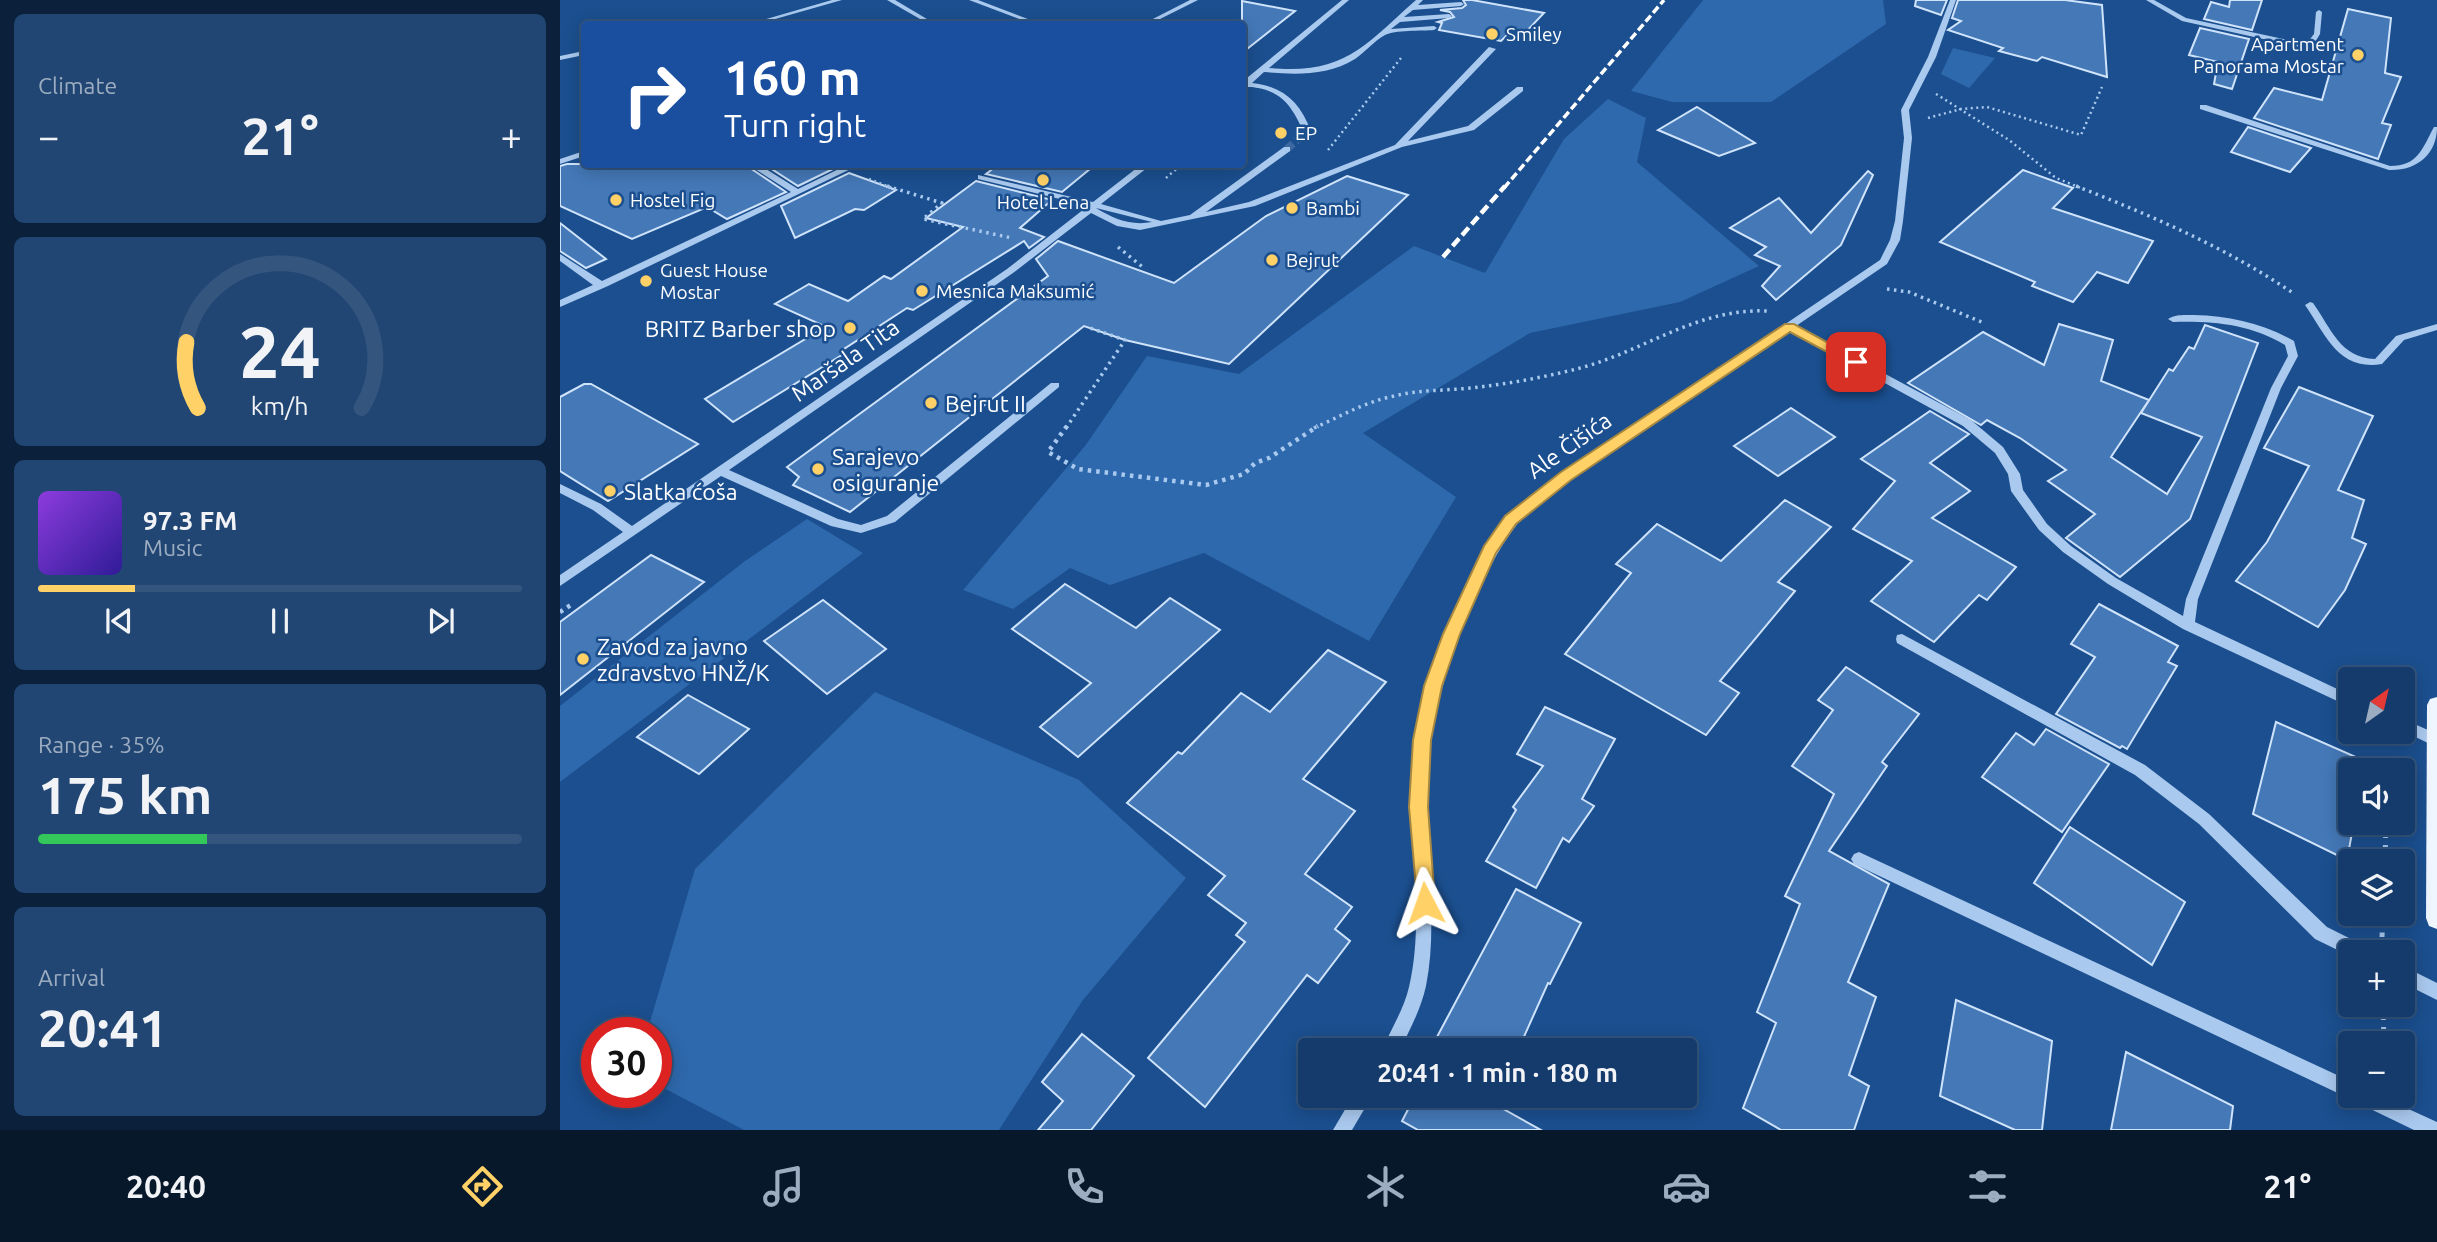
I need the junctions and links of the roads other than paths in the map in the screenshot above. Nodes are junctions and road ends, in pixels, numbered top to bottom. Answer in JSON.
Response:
{"nodes":[{"id":1,"x":839,"y":0,"type":"edge"},
{"id":2,"x":890,"y":0,"type":"edge"},
{"id":3,"x":972,"y":0,"type":"edge"},
{"id":4,"x":1195,"y":0,"type":"edge"},
{"id":5,"x":1346,"y":0,"type":"edge"},
{"id":6,"x":1420,"y":0,"type":"edge"},
{"id":7,"x":2149,"y":0,"type":"edge"},
{"id":8,"x":1951,"y":1,"type":"edge"},
{"id":9,"x":1461,"y":4,"type":"dead end"},
{"id":10,"x":1410,"y":8,"type":"junction"},
{"id":11,"x":2319,"y":12,"type":"dead end"},
{"id":12,"x":1449,"y":16,"type":"dead end"},
{"id":13,"x":1397,"y":20,"type":"junction"},
{"id":14,"x":763,"y":21,"type":"edge"},
{"id":15,"x":927,"y":21,"type":"edge"},
{"id":16,"x":1030,"y":21,"type":"edge"},
{"id":17,"x":1152,"y":21,"type":"edge"},
{"id":18,"x":1434,"y":29,"type":"dead end"},
{"id":19,"x":1382,"y":32,"type":"junction"},
{"id":20,"x":1492,"y":49,"type":"dead end"},
{"id":21,"x":581,"y":54,"type":"edge"},
{"id":22,"x":560,"y":58,"type":"edge"},
{"id":23,"x":1263,"y":70,"type":"junction"},
{"id":24,"x":1246,"y":84,"type":"edge"},
{"id":25,"x":1246,"y":86,"type":"edge"},
{"id":26,"x":1520,"y":89,"type":"dead end"},
{"id":27,"x":2203,"y":107,"type":"dead end"},
{"id":28,"x":2437,"y":130,"type":"edge"},
{"id":29,"x":1307,"y":131,"type":"dead end"},
{"id":30,"x":1398,"y":147,"type":"junction"},
{"id":31,"x":1287,"y":149,"type":"tunnel mouth"},
{"id":32,"x":581,"y":154,"type":"edge"},
{"id":33,"x":560,"y":162,"type":"edge"},
{"id":34,"x":758,"y":168,"type":"edge"},
{"id":35,"x":849,"y":168,"type":"edge"},
{"id":36,"x":1143,"y":168,"type":"edge"},
{"id":37,"x":981,"y":177,"type":"dead end"},
{"id":38,"x":798,"y":192,"type":"junction"},
{"id":39,"x":1095,"y":208,"type":"junction"},
{"id":40,"x":1192,"y":218,"type":"junction"},
{"id":41,"x":1167,"y":223,"type":"joint"},
{"id":42,"x":560,"y":257,"type":"edge"},
{"id":43,"x":605,"y":284,"type":"junction"},
{"id":44,"x":1841,"y":292,"type":"joint"},
{"id":45,"x":560,"y":304,"type":"edge"},
{"id":46,"x":2310,"y":305,"type":"road end"},
{"id":47,"x":2173,"y":318,"type":"dead end"},
{"id":48,"x":1789,"y":326,"type":"junction"},
{"id":49,"x":2437,"y":327,"type":"edge"},
{"id":50,"x":1055,"y":385,"type":"dead end"},
{"id":51,"x":721,"y":471,"type":"junction"},
{"id":52,"x":560,"y":488,"type":"edge"},
{"id":53,"x":632,"y":532,"type":"junction"},
{"id":54,"x":560,"y":580,"type":"edge"},
{"id":55,"x":2188,"y":625,"type":"junction"},
{"id":56,"x":1902,"y":639,"type":"dead end"},
{"id":57,"x":2338,"y":695,"type":"edge"},
{"id":58,"x":2437,"y":705,"type":"edge"},
{"id":59,"x":2415,"y":731,"type":"edge"},
{"id":60,"x":2435,"y":740,"type":"edge"},
{"id":61,"x":1859,"y":859,"type":"dead end"},
{"id":62,"x":2437,"y":918,"type":"edge"},
{"id":63,"x":2338,"y":942,"type":"edge"},
{"id":64,"x":2415,"y":980,"type":"edge"},
{"id":65,"x":2437,"y":992,"type":"edge"},
{"id":66,"x":1396,"y":1038,"type":"edge"},
{"id":67,"x":2338,"y":1084,"type":"edge"},
{"id":68,"x":1356,"y":1108,"type":"edge"},
{"id":69,"x":2387,"y":1108,"type":"edge"},
{"id":70,"x":1342,"y":1130,"type":"edge"},
{"id":71,"x":2434,"y":1130,"type":"edge"}],
"edges":[{"from":1,"to":14,"type":"street"},
{"from":2,"to":15,"type":"street"},
{"from":3,"to":16,"type":"street"},
{"from":4,"to":17,"type":"street"},
{"from":5,"to":23,"type":"street"},
{"from":6,"to":10,"type":"street"},
{"from":7,"to":11,"type":"street"},
{"from":8,"to":44,"type":"street"},
{"from":9,"to":10,"type":"street"},
{"from":10,"to":13,"type":"street"},
{"from":12,"to":13,"type":"street"},
{"from":13,"to":19,"type":"street"},
{"from":18,"to":19,"type":"street"},
{"from":19,"to":23,"type":"street"},
{"from":20,"to":30,"type":"street"},
{"from":21,"to":22,"type":"street"},
{"from":23,"to":24,"type":"street"},
{"from":25,"to":29,"type":"street"},
{"from":26,"to":30,"type":"street"},
{"from":27,"to":28,"type":"street"},
{"from":30,"to":40,"type":"street"},
{"from":31,"to":40,"type":"street"},
{"from":32,"to":33,"type":"street"},
{"from":34,"to":38,"type":"street"},
{"from":35,"to":38,"type":"street"},
{"from":36,"to":39,"type":"street","name":"Maršala Tita"},
{"from":37,"to":39,"type":"street"},
{"from":38,"to":43,"type":"street"},
{"from":39,"to":41,"type":"street"},
{"from":39,"to":51,"type":"street","name":"Maršala Tita"},
{"from":40,"to":41,"type":"street"},
{"from":42,"to":43,"type":"street"},
{"from":43,"to":45,"type":"street"},
{"from":44,"to":48,"type":"street","name":"Ale Čišića"},
{"from":46,"to":49,"type":"street"},
{"from":47,"to":55,"type":"street"},
{"from":48,"to":55,"type":"street"},
{"from":48,"to":66,"type":"street","name":"Ale Čišića"},
{"from":50,"to":51,"type":"street"},
{"from":51,"to":53,"type":"street","name":"Maršala Tita"},
{"from":52,"to":53,"type":"street"},
{"from":53,"to":54,"type":"street","name":"Maršala Tita"},
{"from":55,"to":57,"type":"street"},
{"from":56,"to":63,"type":"street"},
{"from":58,"to":60,"type":"main road"},
{"from":59,"to":60,"type":"street"},
{"from":60,"to":62,"type":"main road"},
{"from":61,"to":67,"type":"street"},
{"from":64,"to":65,"type":"street"},
{"from":68,"to":70,"type":"street"},
{"from":69,"to":71,"type":"street"}]}
